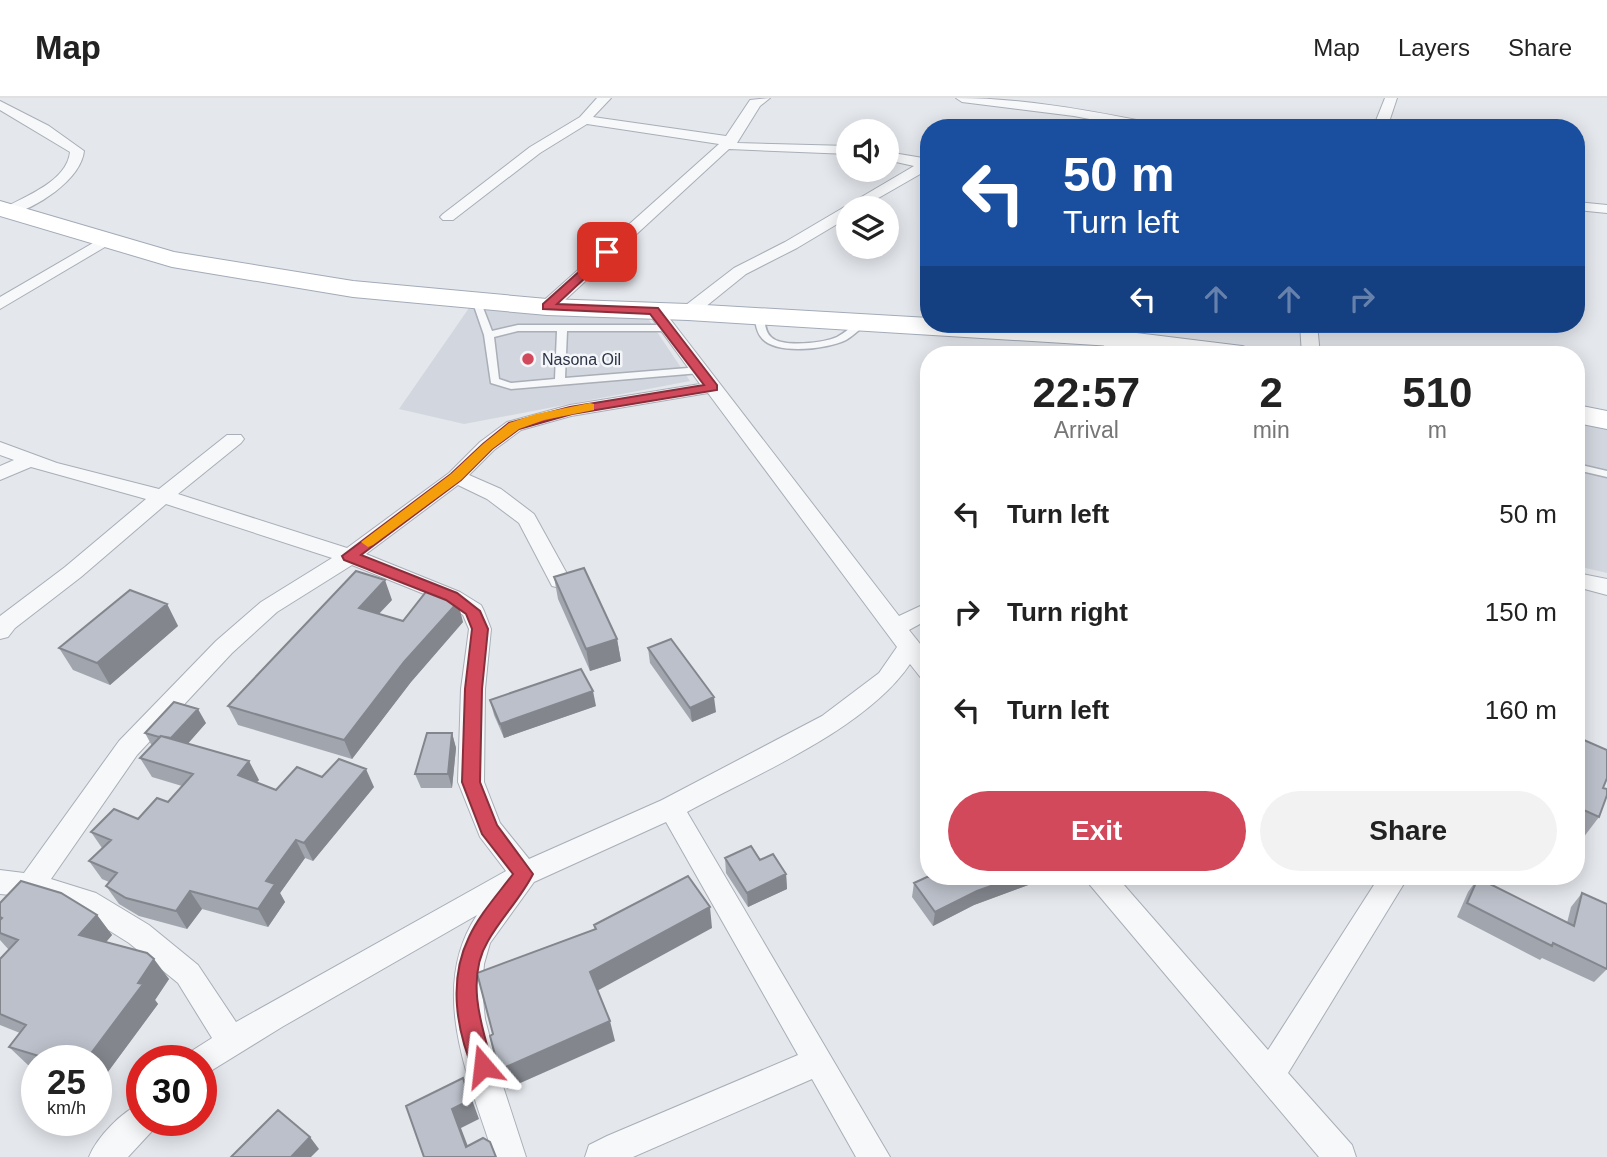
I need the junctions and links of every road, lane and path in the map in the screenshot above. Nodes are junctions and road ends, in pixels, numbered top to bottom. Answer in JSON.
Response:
{"nodes":[{"id":1,"x":605,"y":98,"type":"edge"},
{"id":2,"x":764,"y":98,"type":"edge"},
{"id":3,"x":962,"y":98,"type":"edge"},
{"id":4,"x":1391,"y":98,"type":"edge"},
{"id":5,"x":1020,"y":102,"type":"edge"},
{"id":6,"x":0,"y":105,"type":"edge"},
{"id":7,"x":1110,"y":119,"type":"edge"},
{"id":8,"x":1383,"y":119,"type":"edge"},
{"id":9,"x":585,"y":120,"type":"junction"},
{"id":10,"x":730,"y":141,"type":"junction"},
{"id":11,"x":836,"y":150,"type":"edge"},
{"id":12,"x":899,"y":158,"type":"edge"},
{"id":13,"x":920,"y":162,"type":"edge"},
{"id":14,"x":920,"y":169,"type":"edge"},
{"id":15,"x":873,"y":196,"type":"edge"},
{"id":16,"x":1585,"y":207,"type":"edge"},
{"id":17,"x":4,"y":209,"type":"edge"},
{"id":18,"x":1607,"y":209,"type":"edge"},
{"id":19,"x":448,"y":217,"type":"dead end"},
{"id":20,"x":836,"y":218,"type":"edge"},
{"id":21,"x":106,"y":241,"type":"junction"},
{"id":22,"x":475,"y":300,"type":"junction"},
{"id":23,"x":0,"y":304,"type":"edge"},
{"id":24,"x":670,"y":317,"type":"junction"},
{"id":25,"x":554,"y":318,"type":"junction"},
{"id":26,"x":920,"y":327,"type":"edge"},
{"id":27,"x":978,"y":333,"type":"edge"},
{"id":28,"x":489,"y":335,"type":"junction"},
{"id":29,"x":1113,"y":346,"type":"edge"},
{"id":30,"x":706,"y":379,"type":"junction"},
{"id":31,"x":560,"y":382,"type":"junction"},
{"id":32,"x":1585,"y":416,"type":"edge"},
{"id":33,"x":1607,"y":420,"type":"edge"},
{"id":34,"x":234,"y":439,"type":"dead end"},
{"id":35,"x":0,"y":448,"type":"edge"},
{"id":36,"x":30,"y":460,"type":"junction"},
{"id":37,"x":1585,"y":469,"type":"edge"},
{"id":38,"x":0,"y":474,"type":"edge"},
{"id":39,"x":1607,"y":474,"type":"edge"},
{"id":40,"x":456,"y":477,"type":"junction"},
{"id":41,"x":162,"y":497,"type":"junction"},
{"id":42,"x":350,"y":556,"type":"junction"},
{"id":43,"x":560,"y":581,"type":"edge"},
{"id":44,"x":1585,"y":582,"type":"edge"},
{"id":45,"x":1607,"y":587,"type":"edge"},
{"id":46,"x":920,"y":619,"type":"edge"},
{"id":47,"x":0,"y":631,"type":"edge"},
{"id":48,"x":901,"y":638,"type":"junction"},
{"id":49,"x":920,"y":661,"type":"edge"},
{"id":50,"x":671,"y":808,"type":"junction"},
{"id":51,"x":524,"y":874,"type":"junction"},
{"id":52,"x":0,"y":881,"type":"edge"},
{"id":53,"x":31,"y":885,"type":"junction"},
{"id":54,"x":1107,"y":885,"type":"edge"},
{"id":55,"x":1389,"y":885,"type":"edge"},
{"id":56,"x":232,"y":1042,"type":"junction"},
{"id":57,"x":217,"y":1052,"type":"edge"},
{"id":58,"x":818,"y":1061,"type":"junction"},
{"id":59,"x":1269,"y":1076,"type":"junction"},
{"id":60,"x":126,"y":1135,"type":"edge"},
{"id":61,"x":105,"y":1157,"type":"edge"},
{"id":62,"x":510,"y":1157,"type":"edge"},
{"id":63,"x":601,"y":1157,"type":"edge"},
{"id":64,"x":874,"y":1157,"type":"edge"},
{"id":65,"x":1340,"y":1157,"type":"edge"}],
"edges":[{"from":1,"to":9,"type":"street"},
{"from":2,"to":10,"type":"street"},
{"from":3,"to":5,"type":"street"},
{"from":4,"to":8,"type":"street"},
{"from":5,"to":7,"type":"street"},
{"from":6,"to":17,"type":"street"},
{"from":9,"to":10,"type":"street"},
{"from":9,"to":19,"type":"street"},
{"from":10,"to":11,"type":"street"},
{"from":10,"to":25,"type":"street"},
{"from":12,"to":13,"type":"street"},
{"from":14,"to":15,"type":"street"},
{"from":16,"to":18,"type":"street"},
{"from":17,"to":21,"type":"main road"},
{"from":20,"to":24,"type":"street"},
{"from":21,"to":22,"type":"main road"},
{"from":21,"to":23,"type":"street"},
{"from":22,"to":25,"type":"main road"},
{"from":22,"to":28,"type":"lane"},
{"from":24,"to":25,"type":"main road"},
{"from":24,"to":26,"type":"main road"},
{"from":24,"to":30,"type":"street"},
{"from":25,"to":28,"type":"lane"},
{"from":25,"to":31,"type":"lane"},
{"from":27,"to":29,"type":"main road"},
{"from":28,"to":31,"type":"lane"},
{"from":30,"to":31,"type":"lane"},
{"from":30,"to":40,"type":"street"},
{"from":30,"to":48,"type":"street"},
{"from":32,"to":33,"type":"main road"},
{"from":34,"to":41,"type":"street"},
{"from":35,"to":36,"type":"street"},
{"from":36,"to":38,"type":"street"},
{"from":36,"to":41,"type":"street"},
{"from":37,"to":39,"type":"lane"},
{"from":40,"to":42,"type":"street"},
{"from":40,"to":43,"type":"street"},
{"from":41,"to":42,"type":"street"},
{"from":41,"to":47,"type":"street"},
{"from":42,"to":51,"type":"street"},
{"from":42,"to":53,"type":"street"},
{"from":44,"to":45,"type":"street"},
{"from":46,"to":48,"type":"street"},
{"from":48,"to":49,"type":"street"},
{"from":48,"to":50,"type":"street"},
{"from":50,"to":51,"type":"street"},
{"from":50,"to":58,"type":"street"},
{"from":51,"to":56,"type":"street"},
{"from":51,"to":62,"type":"street"},
{"from":52,"to":53,"type":"street"},
{"from":53,"to":56,"type":"street"},
{"from":54,"to":59,"type":"street"},
{"from":55,"to":59,"type":"street"},
{"from":56,"to":57,"type":"street"},
{"from":58,"to":63,"type":"street"},
{"from":58,"to":64,"type":"street"},
{"from":59,"to":65,"type":"street"},
{"from":60,"to":61,"type":"street"}]}
